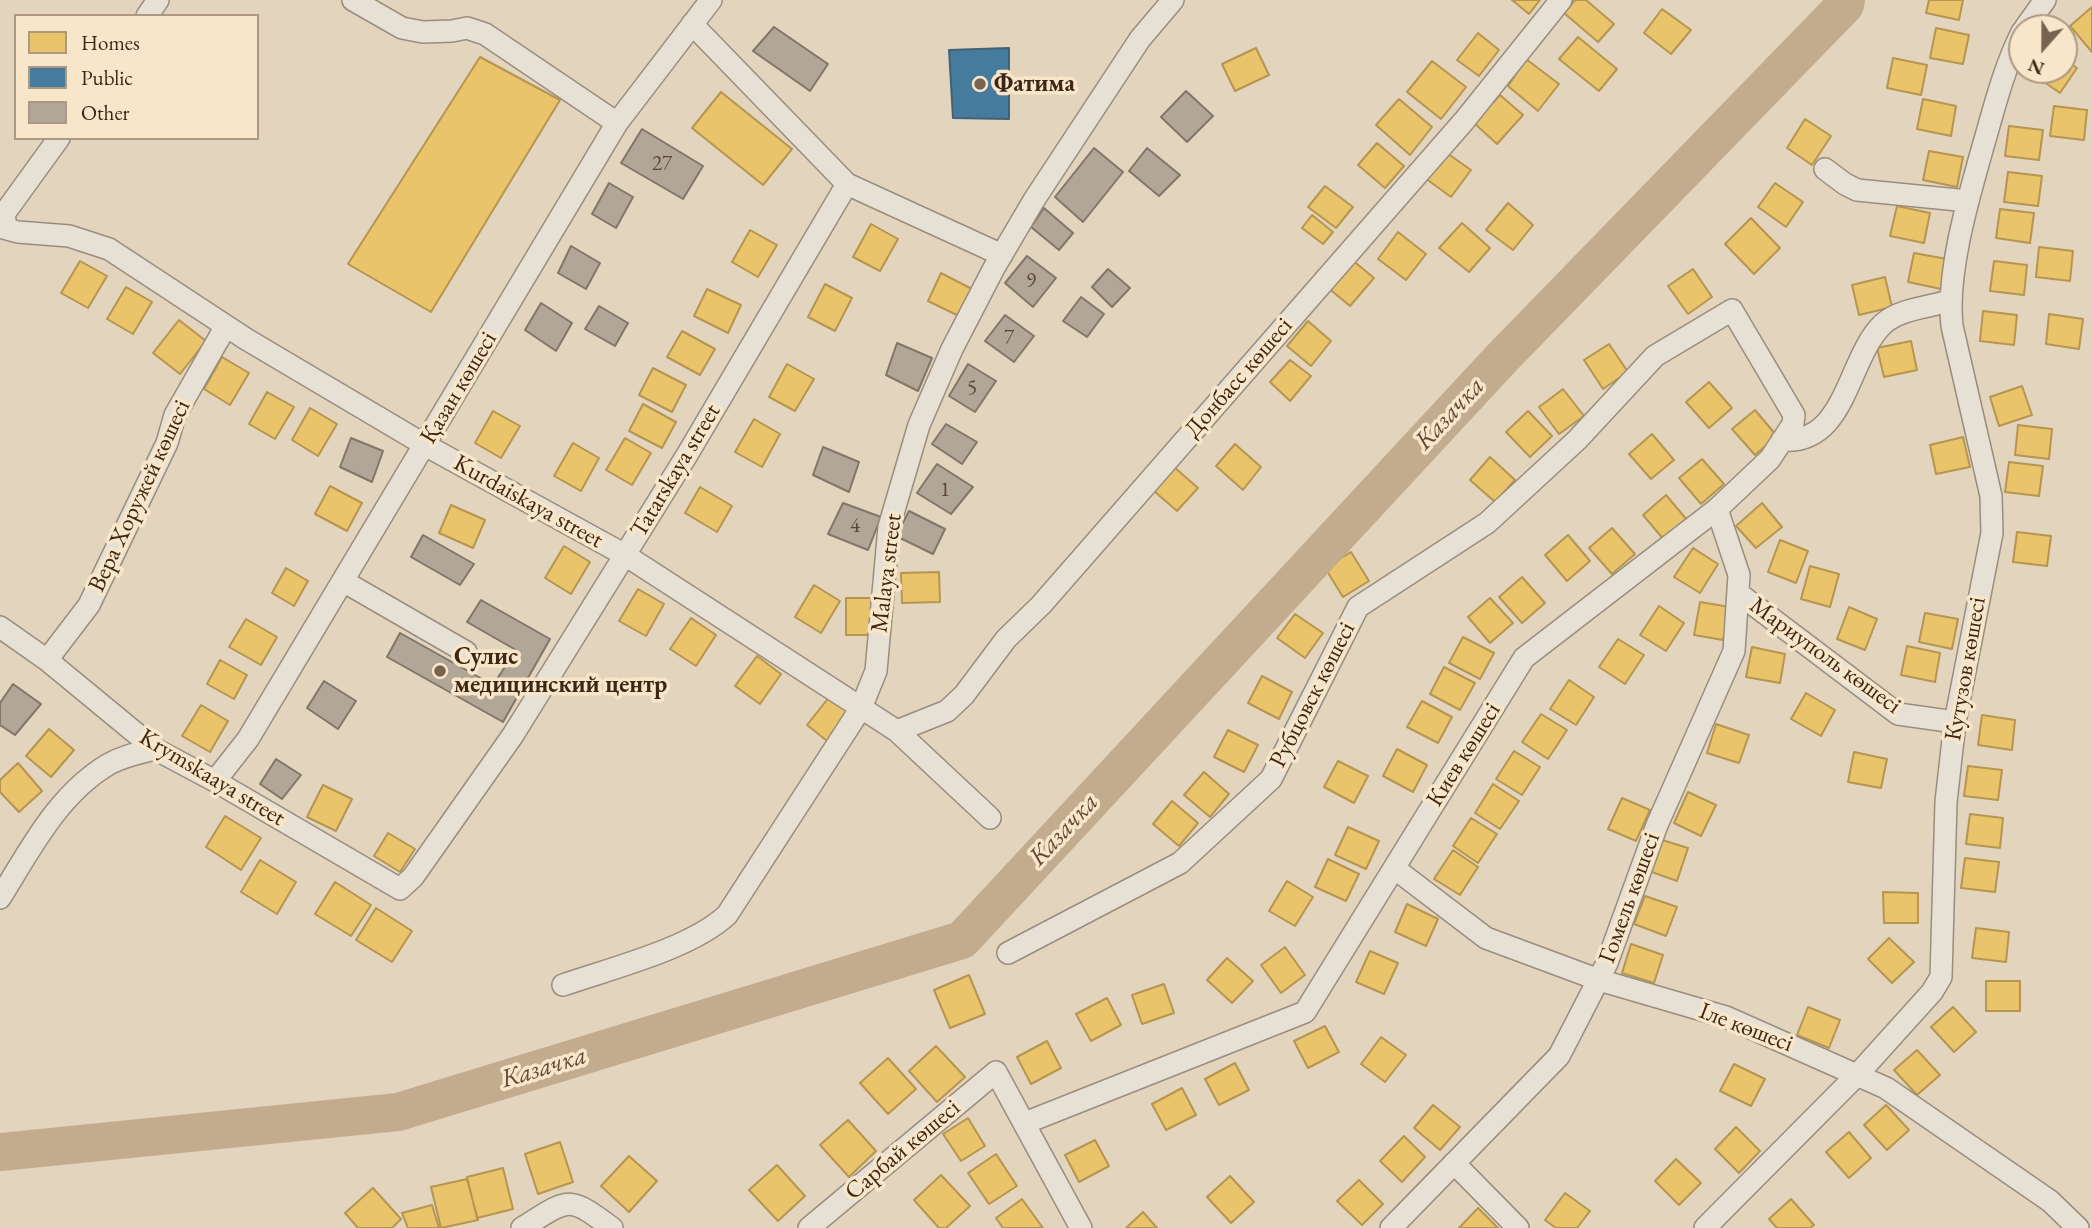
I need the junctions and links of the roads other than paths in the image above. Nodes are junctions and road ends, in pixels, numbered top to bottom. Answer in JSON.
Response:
{"nodes":[{"id":1,"x":353,"y":0,"type":"edge"},
{"id":2,"x":711,"y":0,"type":"edge"},
{"id":3,"x":1173,"y":0,"type":"edge"},
{"id":4,"x":1561,"y":0,"type":"edge"},
{"id":5,"x":692,"y":23,"type":"junction"},
{"id":6,"x":2008,"y":60,"type":"edge"},
{"id":7,"x":617,"y":123,"type":"junction"},
{"id":8,"x":58,"y":140,"type":"edge"},
{"id":9,"x":1825,"y":169,"type":"dead end"},
{"id":10,"x":847,"y":184,"type":"junction"},
{"id":11,"x":1968,"y":201,"type":"junction"},
{"id":12,"x":3,"y":227,"type":"edge"},
{"id":13,"x":1002,"y":255,"type":"junction"},
{"id":14,"x":1950,"y":302,"type":"junction"},
{"id":15,"x":1732,"y":310,"type":"joint"},
{"id":16,"x":226,"y":326,"type":"junction"},
{"id":17,"x":1783,"y":440,"type":"junction"},
{"id":18,"x":425,"y":444,"type":"junction"},
{"id":19,"x":1717,"y":509,"type":"junction"},
{"id":20,"x":625,"y":555,"type":"junction"},
{"id":21,"x":343,"y":581,"type":"junction"},
{"id":22,"x":1738,"y":593,"type":"junction"},
{"id":23,"x":0,"y":627,"type":"edge"},
{"id":24,"x":466,"y":652,"type":"dead end"},
{"id":25,"x":47,"y":660,"type":"junction"},
{"id":26,"x":861,"y":708,"type":"junction"},
{"id":27,"x":1955,"y":722,"type":"junction"},
{"id":28,"x":897,"y":731,"type":"junction"},
{"id":29,"x":155,"y":750,"type":"junction"},
{"id":30,"x":215,"y":781,"type":"junction"},
{"id":31,"x":990,"y":818,"type":"dead end"},
{"id":32,"x":1394,"y":867,"type":"junction"},
{"id":33,"x":400,"y":889,"type":"joint"},
{"id":34,"x":0,"y":898,"type":"edge"},
{"id":35,"x":1008,"y":953,"type":"dead end"},
{"id":36,"x":1599,"y":980,"type":"junction"},
{"id":37,"x":563,"y":985,"type":"dead end"},
{"id":38,"x":1858,"y":1074,"type":"junction"},
{"id":39,"x":1025,"y":1123,"type":"junction"},
{"id":40,"x":1454,"y":1163,"type":"junction"},
{"id":41,"x":522,"y":1228,"type":"edge"},
{"id":42,"x":612,"y":1228,"type":"edge"},
{"id":43,"x":809,"y":1228,"type":"edge"},
{"id":44,"x":1081,"y":1228,"type":"edge"},
{"id":45,"x":1391,"y":1228,"type":"edge"},
{"id":46,"x":1518,"y":1228,"type":"edge"},
{"id":47,"x":1706,"y":1228,"type":"edge"},
{"id":48,"x":2078,"y":1228,"type":"edge"}],
"edges":[{"from":1,"to":7,"type":"street"},
{"from":2,"to":5,"type":"street","name":"Қазан көшесі"},
{"from":3,"to":13,"type":"street","name":"Malaya street"},
{"from":4,"to":28,"type":"street","name":"Донбасс көшесі"},
{"from":5,"to":7,"type":"street","name":"Қазан көшесі"},
{"from":5,"to":10,"type":"street"},
{"from":6,"to":11,"type":"street","name":"Кутузов көшесі"},
{"from":7,"to":18,"type":"street","name":"Қазан көшесі"},
{"from":8,"to":12,"type":"street"},
{"from":9,"to":11,"type":"street"},
{"from":10,"to":13,"type":"street"},
{"from":10,"to":20,"type":"street","name":"Tatarskaya street"},
{"from":11,"to":14,"type":"street","name":"Кутузов көшесі"},
{"from":12,"to":16,"type":"street","name":"Kurdaiskaya street"},
{"from":13,"to":26,"type":"street","name":"Malaya street"},
{"from":14,"to":17,"type":"street"},
{"from":14,"to":27,"type":"street","name":"Кутузов көшесі"},
{"from":15,"to":17,"type":"street","name":"Киев көшесі"},
{"from":15,"to":35,"type":"street","name":"Рубцовск көшесі"},
{"from":16,"to":18,"type":"street","name":"Kurdaiskaya street"},
{"from":16,"to":25,"type":"street","name":"Вера Хоружей көшесі"},
{"from":17,"to":19,"type":"street","name":"Киев көшесі"},
{"from":18,"to":20,"type":"street","name":"Kurdaiskaya street"},
{"from":18,"to":21,"type":"street","name":"Қазан көшесі"},
{"from":19,"to":22,"type":"street","name":"Гомель көшесі"},
{"from":19,"to":32,"type":"street","name":"Киев көшесі"},
{"from":20,"to":26,"type":"street","name":"Kurdaiskaya street"},
{"from":20,"to":33,"type":"street","name":"Tatarskaya street"},
{"from":21,"to":24,"type":"street"},
{"from":21,"to":30,"type":"street","name":"Қазан көшесі"},
{"from":22,"to":27,"type":"street","name":"Мариуполь көшесі"},
{"from":22,"to":36,"type":"street","name":"Гомель көшесі"},
{"from":23,"to":25,"type":"street","name":"Krymskaaya street"},
{"from":25,"to":29,"type":"street","name":"Krymskaaya street"},
{"from":26,"to":28,"type":"street","name":"Kurdaiskaya street"},
{"from":26,"to":37,"type":"street","name":"Malaya street"},
{"from":27,"to":38,"type":"street","name":"Кутузов көшесі"},
{"from":28,"to":31,"type":"street","name":"Kurdaiskaya street"},
{"from":29,"to":30,"type":"street","name":"Krymskaaya street"},
{"from":29,"to":34,"type":"street"},
{"from":30,"to":33,"type":"street","name":"Krymskaaya street"},
{"from":32,"to":36,"type":"street","name":"Іле көшесі"},
{"from":32,"to":39,"type":"street","name":"Киев көшесі"},
{"from":36,"to":38,"type":"street","name":"Іле көшесі"},
{"from":36,"to":40,"type":"street","name":"Гомель көшесі"},
{"from":38,"to":47,"type":"street","name":"Кутузов көшесі"},
{"from":38,"to":48,"type":"street","name":"Іле көшесі"},
{"from":39,"to":43,"type":"street","name":"Сарбай көшесі"},
{"from":39,"to":44,"type":"street"},
{"from":40,"to":45,"type":"street","name":"Гомель көшесі"},
{"from":40,"to":46,"type":"street"},
{"from":41,"to":42,"type":"street"}]}
